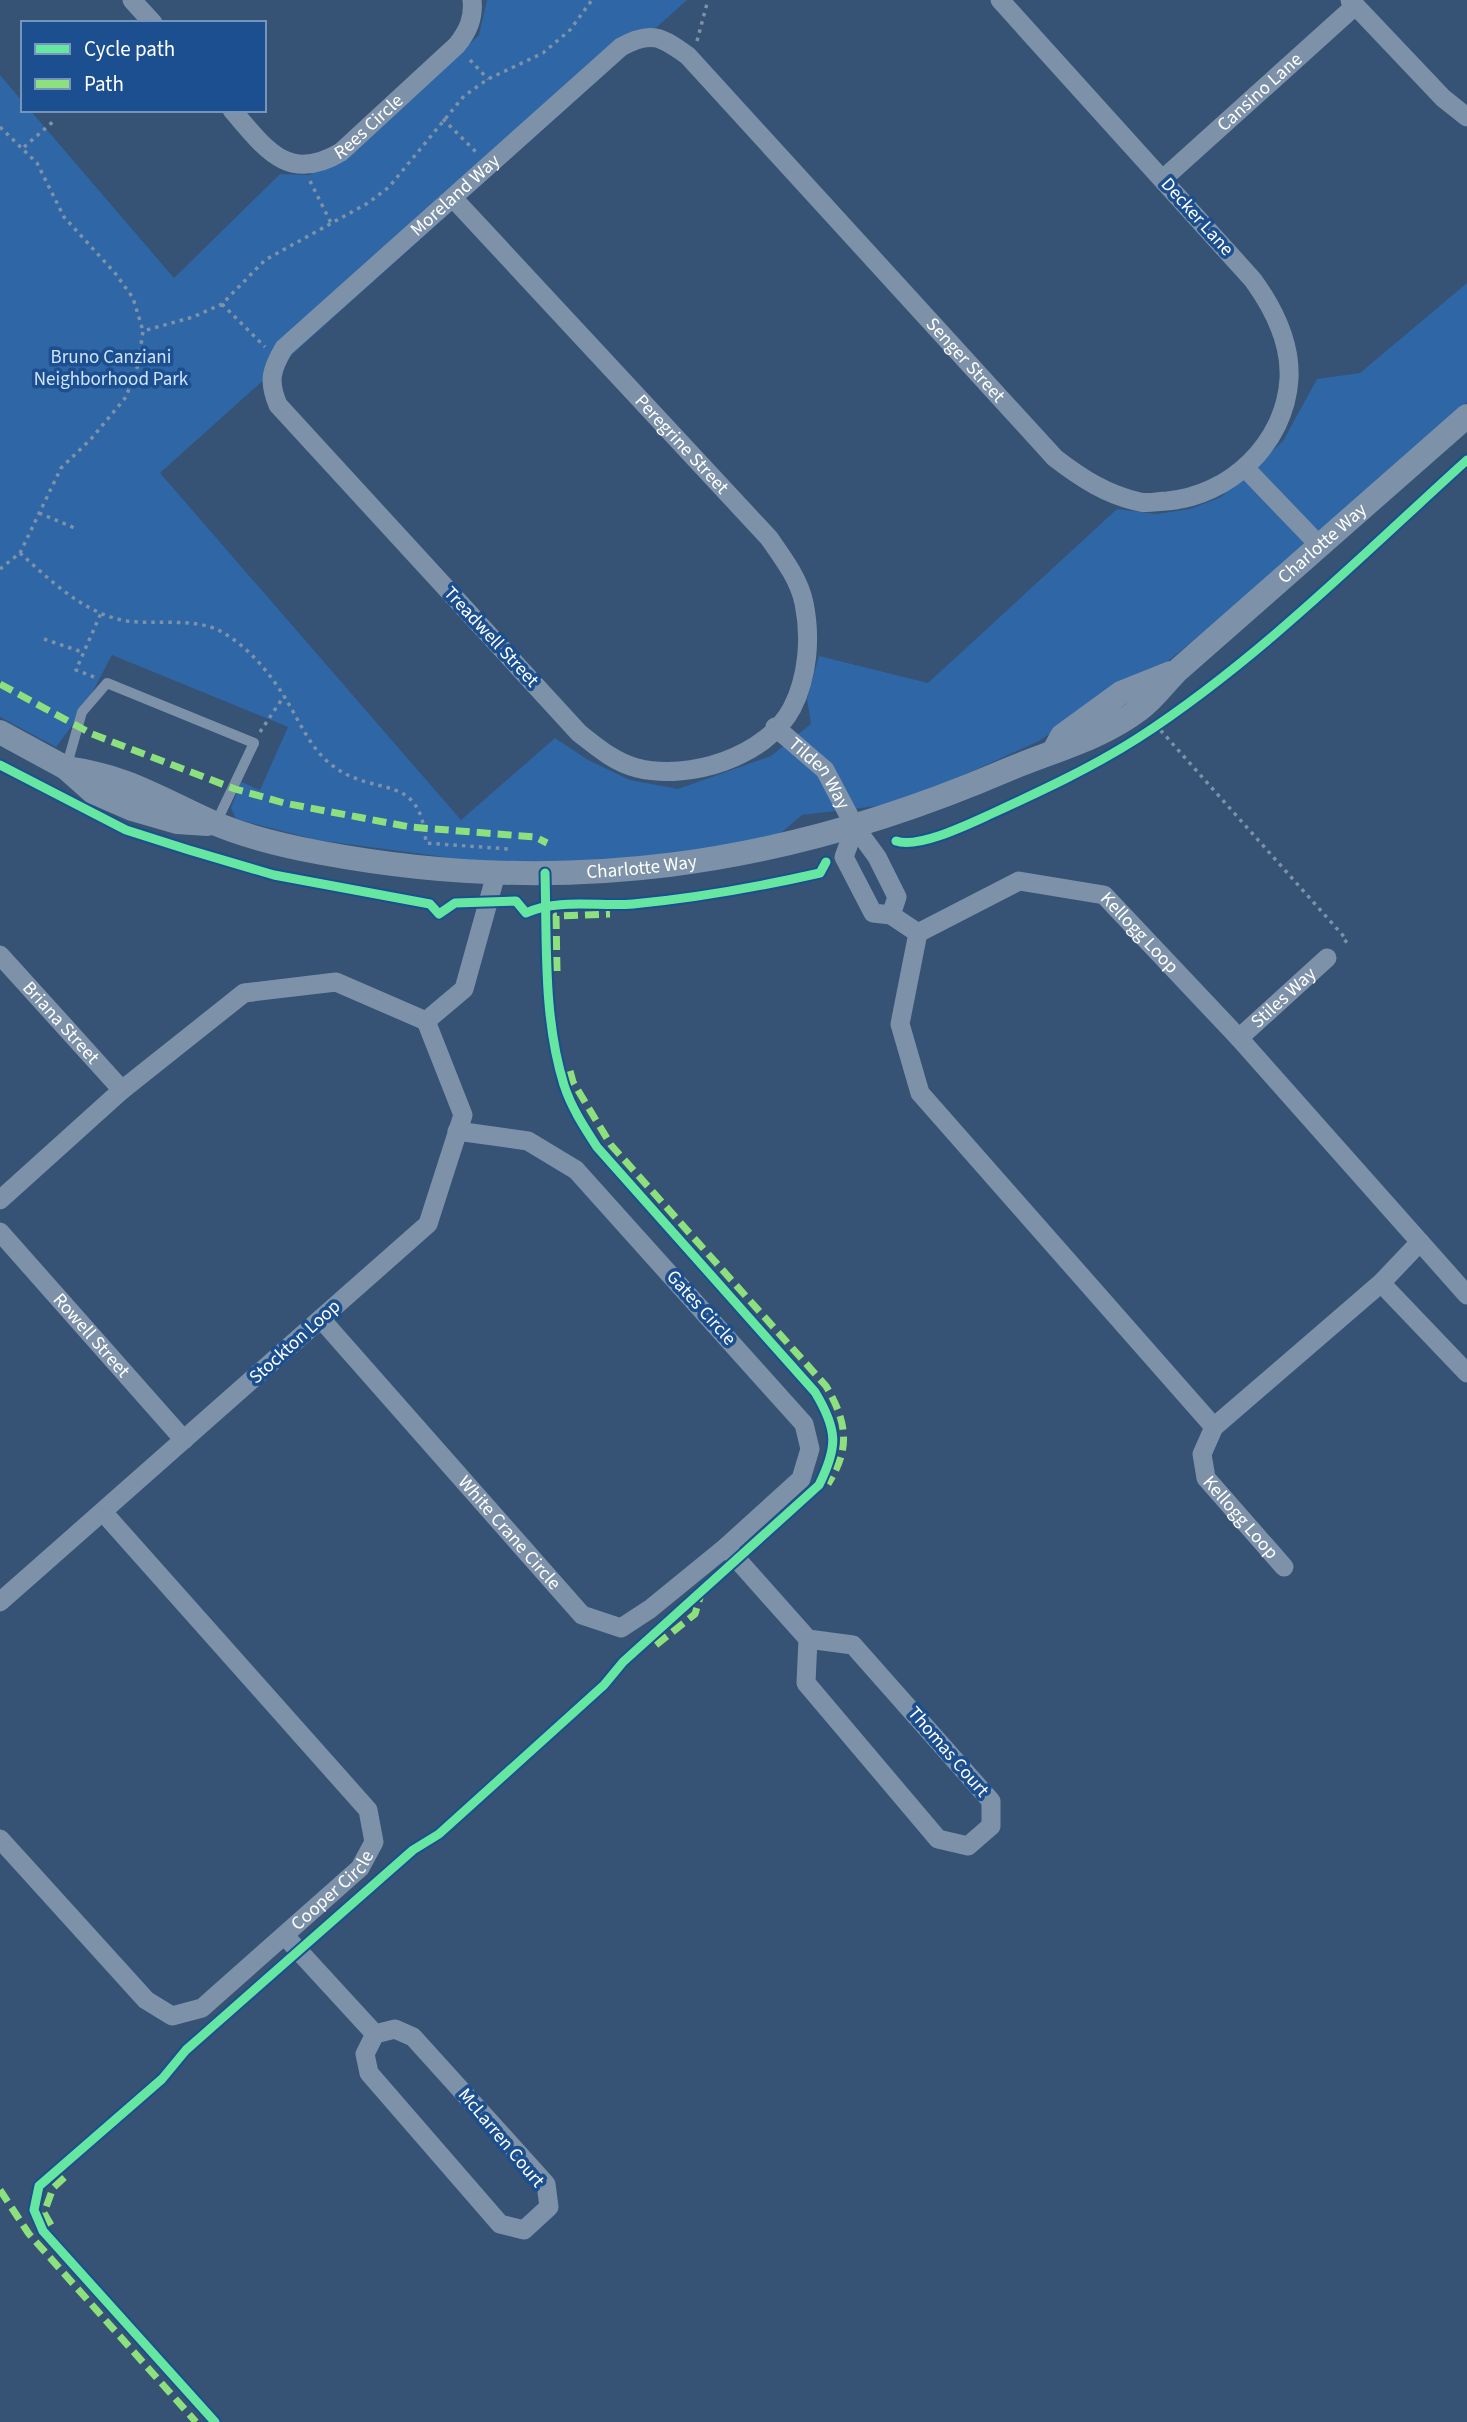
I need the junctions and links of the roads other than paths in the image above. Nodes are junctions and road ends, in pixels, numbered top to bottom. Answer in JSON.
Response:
{"nodes":[{"id":1,"x":132,"y":0,"type":"edge"},
{"id":2,"x":472,"y":0,"type":"edge"},
{"id":3,"x":1000,"y":0,"type":"edge"},
{"id":4,"x":1352,"y":3,"type":"edge"},
{"id":5,"x":151,"y":21,"type":"edge"},
{"id":6,"x":653,"y":37,"type":"joint"},
{"id":7,"x":234,"y":112,"type":"edge"},
{"id":8,"x":1467,"y":117,"type":"edge"},
{"id":9,"x":1163,"y":179,"type":"junction"},
{"id":10,"x":453,"y":198,"type":"junction"},
{"id":11,"x":274,"y":366,"type":"joint"},
{"id":12,"x":1467,"y":416,"type":"edge"},
{"id":13,"x":1245,"y":467,"type":"junction"},
{"id":14,"x":1321,"y":546,"type":"junction"},
{"id":15,"x":1177,"y":671,"type":"junction"},
{"id":16,"x":775,"y":727,"type":"junction"},
{"id":17,"x":0,"y":732,"type":"edge"},
{"id":18,"x":1054,"y":750,"type":"junction"},
{"id":19,"x":66,"y":768,"type":"junction"},
{"id":20,"x":216,"y":824,"type":"junction"},
{"id":21,"x":855,"y":827,"type":"junction"},
{"id":22,"x":496,"y":874,"type":"junction"},
{"id":23,"x":891,"y":915,"type":"junction"},
{"id":24,"x":918,"y":933,"type":"junction"},
{"id":25,"x":0,"y":954,"type":"edge"},
{"id":26,"x":1327,"y":958,"type":"road end"},
{"id":27,"x":426,"y":1021,"type":"junction"},
{"id":28,"x":1239,"y":1038,"type":"junction"},
{"id":29,"x":122,"y":1090,"type":"junction"},
{"id":30,"x":457,"y":1131,"type":"junction"},
{"id":31,"x":0,"y":1200,"type":"edge"},
{"id":32,"x":0,"y":1232,"type":"edge"},
{"id":33,"x":1420,"y":1242,"type":"junction"},
{"id":34,"x":1381,"y":1283,"type":"junction"},
{"id":35,"x":1467,"y":1295,"type":"edge"},
{"id":36,"x":321,"y":1319,"type":"junction"},
{"id":37,"x":1467,"y":1373,"type":"edge"},
{"id":38,"x":1214,"y":1427,"type":"junction"},
{"id":39,"x":184,"y":1440,"type":"junction"},
{"id":40,"x":103,"y":1512,"type":"junction"},
{"id":41,"x":726,"y":1547,"type":"junction"},
{"id":42,"x":1284,"y":1566,"type":"dead end"},
{"id":43,"x":0,"y":1602,"type":"edge"},
{"id":44,"x":807,"y":1639,"type":"junction"},
{"id":45,"x":0,"y":1839,"type":"edge"},
{"id":46,"x":285,"y":1936,"type":"junction"},
{"id":47,"x":375,"y":2034,"type":"junction"}],
"edges":[{"from":1,"to":5,"type":"street"},
{"from":2,"to":7,"type":"street","name":"Rees Circle"},
{"from":3,"to":9,"type":"street","name":"Decker Lane"},
{"from":4,"to":8,"type":"street"},
{"from":4,"to":9,"type":"street","name":"Cansino Lane"},
{"from":6,"to":10,"type":"street","name":"Moreland Way"},
{"from":6,"to":13,"type":"street","name":"Senger Street"},
{"from":9,"to":13,"type":"street","name":"Decker Lane"},
{"from":10,"to":11,"type":"street","name":"Moreland Way"},
{"from":10,"to":16,"type":"street","name":"Peregrine Street"},
{"from":11,"to":16,"type":"street","name":"Treadwell Street"},
{"from":12,"to":14,"type":"street","name":"Charlotte Way"},
{"from":13,"to":14,"type":"street"},
{"from":14,"to":15,"type":"street","name":"Charlotte Way"},
{"from":15,"to":18,"type":"street","name":"Charlotte Way"},
{"from":15,"to":18,"type":"street","name":"Charlotte Way"},
{"from":16,"to":21,"type":"street","name":"Tilden Way"},
{"from":17,"to":19,"type":"street","name":"Charlotte Way"},
{"from":18,"to":21,"type":"street","name":"Charlotte Way"},
{"from":19,"to":20,"type":"street","name":"Charlotte Way"},
{"from":19,"to":20,"type":"lane"},
{"from":20,"to":22,"type":"street","name":"Charlotte Way"},
{"from":21,"to":22,"type":"street","name":"Charlotte Way"},
{"from":21,"to":23,"type":"street","name":"Tilden Way"},
{"from":21,"to":23,"type":"street"},
{"from":22,"to":27,"type":"street"},
{"from":23,"to":24,"type":"street"},
{"from":24,"to":28,"type":"street","name":"Kellogg Loop"},
{"from":24,"to":38,"type":"street"},
{"from":25,"to":29,"type":"street","name":"Briana Street"},
{"from":26,"to":28,"type":"street","name":"Stiles Way"},
{"from":27,"to":29,"type":"street"},
{"from":27,"to":30,"type":"street","name":"Stockton Loop"},
{"from":28,"to":33,"type":"street","name":"Kellogg Loop"},
{"from":29,"to":31,"type":"street"},
{"from":30,"to":36,"type":"street","name":"Stockton Loop"},
{"from":30,"to":41,"type":"street","name":"Gates Circle"},
{"from":32,"to":39,"type":"street","name":"Rowell Street"},
{"from":33,"to":34,"type":"street"},
{"from":33,"to":35,"type":"street","name":"Kellogg Loop"},
{"from":34,"to":37,"type":"street"},
{"from":34,"to":38,"type":"street"},
{"from":36,"to":39,"type":"street","name":"Stockton Loop"},
{"from":36,"to":41,"type":"street","name":"White Crane Circle"},
{"from":38,"to":42,"type":"street","name":"Kellogg Loop"},
{"from":39,"to":40,"type":"street","name":"Stockton Loop"},
{"from":40,"to":43,"type":"street","name":"Stockton Loop"},
{"from":40,"to":46,"type":"street","name":"Cooper Circle"},
{"from":41,"to":44,"type":"street"},
{"from":44,"to":44,"type":"street","name":"Thomas Court"},
{"from":45,"to":46,"type":"street","name":"Cooper Circle"},
{"from":46,"to":47,"type":"street"},
{"from":47,"to":47,"type":"street","name":"McLarren Court"}]}
